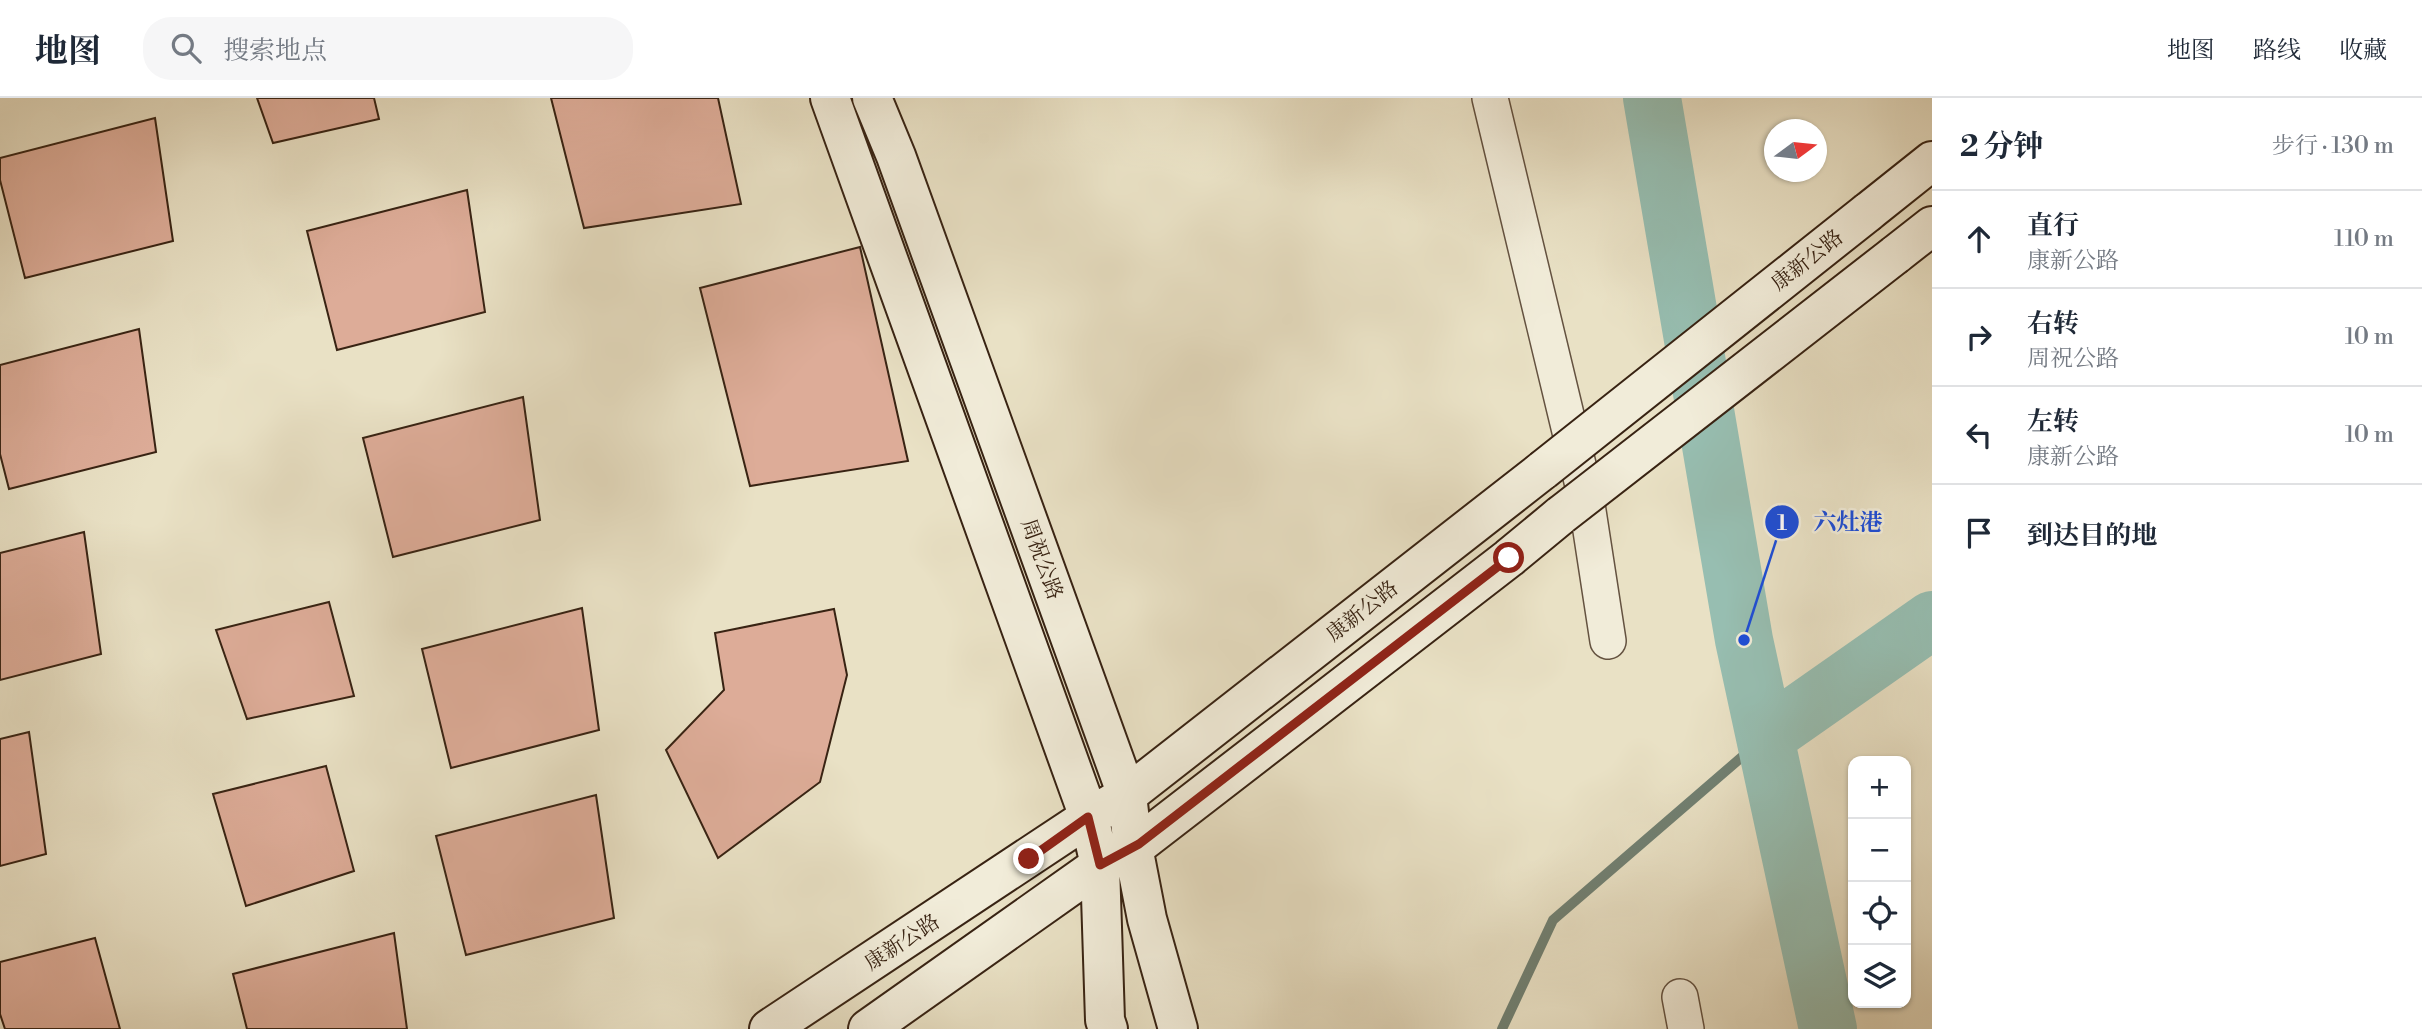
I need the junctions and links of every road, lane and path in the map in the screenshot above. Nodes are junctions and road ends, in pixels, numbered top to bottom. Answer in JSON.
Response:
{"nodes":[{"id":1,"x":830,"y":98,"type":"edge"},
{"id":2,"x":872,"y":98,"type":"edge"},
{"id":3,"x":1490,"y":98,"type":"edge"},
{"id":4,"x":1932,"y":161,"type":"edge"},
{"id":5,"x":1932,"y":226,"type":"edge"},
{"id":6,"x":1608,"y":641,"type":"dead end"},
{"id":7,"x":1127,"y":794,"type":"junction"},
{"id":8,"x":1088,"y":817,"type":"junction"},
{"id":9,"x":1133,"y":847,"type":"junction"},
{"id":10,"x":1100,"y":865,"type":"junction"},
{"id":11,"x":769,"y":1029,"type":"edge"},
{"id":12,"x":868,"y":1029,"type":"edge"},
{"id":13,"x":1108,"y":1029,"type":"edge"},
{"id":14,"x":1178,"y":1029,"type":"edge"}],
"edges":[{"from":1,"to":8,"type":"main road","name":"周祝公路"},
{"from":2,"to":7,"type":"main road","name":"周祝公路"},
{"from":3,"to":6,"type":"street"},
{"from":4,"to":7,"type":"main road","name":"康新公路","bridge":true},
{"from":5,"to":9,"type":"main road","bridge":true},
{"from":7,"to":8,"type":"main road","name":"康新公路"},
{"from":7,"to":9,"type":"main road","name":"周祝公路"},
{"from":8,"to":10,"type":"main road","name":"周祝公路"},
{"from":8,"to":11,"type":"main road","name":"康新公路"},
{"from":9,"to":10,"type":"main road"},
{"from":9,"to":14,"type":"main road","name":"周祝公路"},
{"from":10,"to":12,"type":"main road"},
{"from":10,"to":13,"type":"main road","name":"周祝公路"}]}
